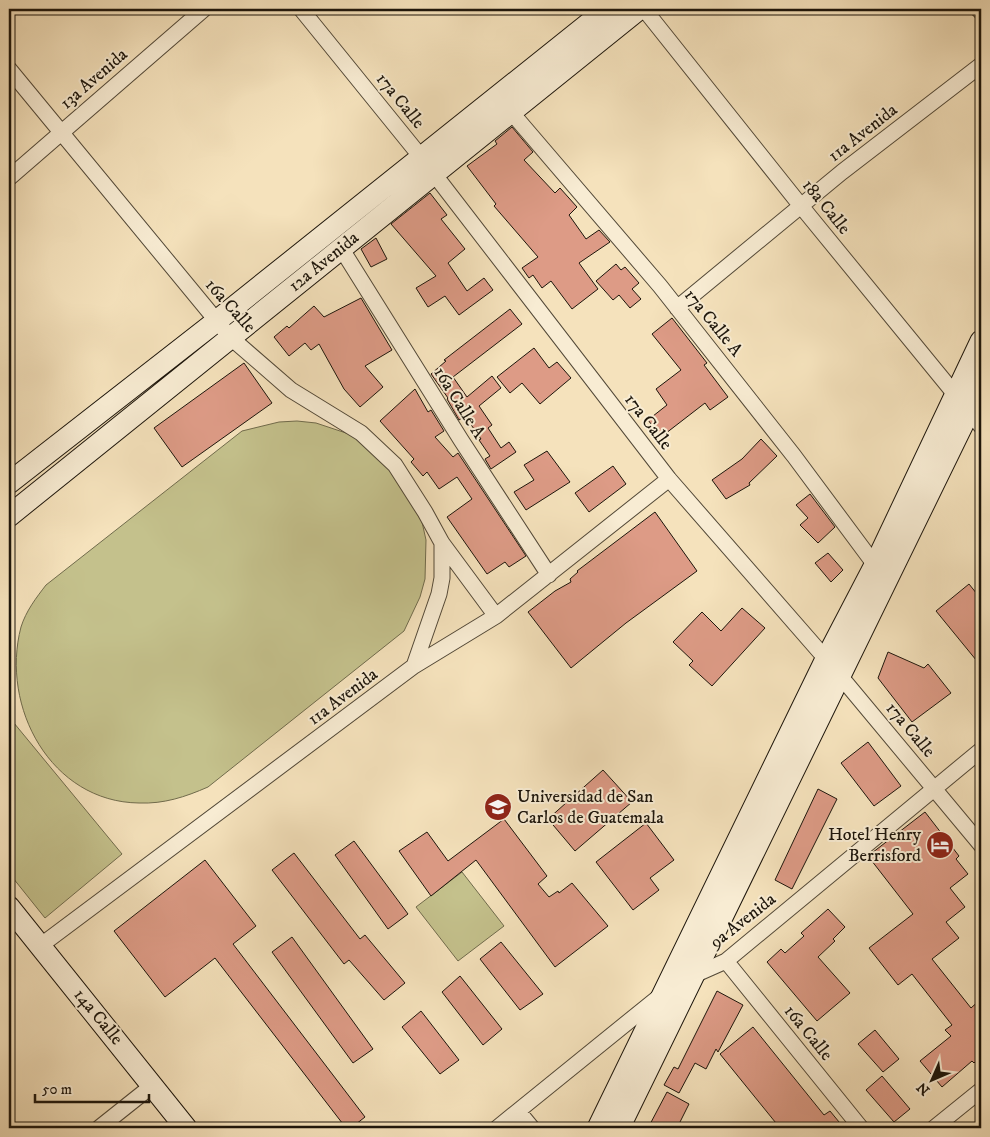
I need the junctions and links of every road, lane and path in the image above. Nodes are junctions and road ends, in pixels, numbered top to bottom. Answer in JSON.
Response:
{"nodes":[{"id":1,"x":204,"y":9,"type":"edge"},
{"id":2,"x":301,"y":9,"type":"edge"},
{"id":3,"x":607,"y":9,"type":"edge"},
{"id":4,"x":639,"y":9,"type":"edge"},
{"id":5,"x":644,"y":9,"type":"edge"},
{"id":6,"x":978,"y":9,"type":"edge"},
{"id":7,"x":981,"y":12,"type":"edge"},
{"id":8,"x":981,"y":65,"type":"edge"},
{"id":9,"x":9,"y":69,"type":"edge"},
{"id":10,"x":511,"y":112,"type":"junction"},
{"id":11,"x":60,"y":133,"type":"junction"},
{"id":12,"x":421,"y":157,"type":"junction"},
{"id":13,"x":434,"y":174,"type":"junction"},
{"id":14,"x":9,"y":178,"type":"edge"},
{"id":15,"x":801,"y":206,"type":"junction"},
{"id":16,"x":341,"y":248,"type":"junction"},
{"id":17,"x":677,"y":308,"type":"junction"},
{"id":18,"x":216,"y":322,"type":"junction"},
{"id":19,"x":230,"y":338,"type":"junction"},
{"id":20,"x":981,"y":341,"type":"edge"},
{"id":21,"x":981,"y":388,"type":"edge"},
{"id":22,"x":969,"y":411,"type":"edge"},
{"id":23,"x":10,"y":479,"type":"edge"},
{"id":24,"x":668,"y":479,"type":"junction"},
{"id":25,"x":9,"y":516,"type":"edge"},
{"id":26,"x":442,"y":544,"type":"junction"},
{"id":27,"x":875,"y":565,"type":"junction"},
{"id":28,"x":549,"y":575,"type":"junction"},
{"id":29,"x":496,"y":616,"type":"junction"},
{"id":30,"x":826,"y":658,"type":"junction"},
{"id":31,"x":414,"y":666,"type":"junction"},
{"id":32,"x":840,"y":676,"type":"junction"},
{"id":33,"x":981,"y":750,"type":"edge"},
{"id":34,"x":935,"y":789,"type":"junction"},
{"id":35,"x":981,"y":845,"type":"edge"},
{"id":36,"x":9,"y":907,"type":"edge"},
{"id":37,"x":40,"y":946,"type":"junction"},
{"id":38,"x":726,"y":961,"type":"junction"},
{"id":39,"x":697,"y":974,"type":"junction"},
{"id":40,"x":664,"y":992,"type":"junction"},
{"id":41,"x":152,"y":1085,"type":"junction"},
{"id":42,"x":981,"y":1090,"type":"edge"},
{"id":43,"x":518,"y":1111,"type":"junction"},
{"id":44,"x":99,"y":1128,"type":"edge"},
{"id":45,"x":186,"y":1128,"type":"edge"},
{"id":46,"x":497,"y":1128,"type":"edge"},
{"id":47,"x":532,"y":1128,"type":"edge"},
{"id":48,"x":598,"y":1128,"type":"edge"},
{"id":49,"x":619,"y":1128,"type":"edge"},
{"id":50,"x":861,"y":1128,"type":"edge"},
{"id":51,"x":934,"y":1128,"type":"edge"}],
"edges":[{"from":1,"to":11,"type":"street","name":"13a Avenida"},
{"from":2,"to":12,"type":"street","name":"17a Calle"},
{"from":3,"to":12,"type":"main road","name":"12a Avenida"},
{"from":4,"to":10,"type":"main road","name":"12a Avenida"},
{"from":5,"to":15,"type":"street","name":"18a Calle"},
{"from":6,"to":7,"type":"street"},
{"from":8,"to":15,"type":"street","name":"11a Avenida"},
{"from":9,"to":11,"type":"street","name":"16a Calle"},
{"from":10,"to":13,"type":"main road","name":"12a Avenida"},
{"from":10,"to":17,"type":"street","name":"17a Calle A"},
{"from":11,"to":14,"type":"street","name":"13a Avenida"},
{"from":11,"to":18,"type":"street","name":"16a Calle"},
{"from":12,"to":13,"type":"street","name":"17a Calle"},
{"from":12,"to":18,"type":"main road","name":"12a Avenida"},
{"from":13,"to":16,"type":"main road","name":"12a Avenida"},
{"from":13,"to":24,"type":"street","name":"17a Calle"},
{"from":15,"to":17,"type":"street","name":"11a Avenida"},
{"from":15,"to":22,"type":"street","name":"18a Calle"},
{"from":16,"to":19,"type":"main road","name":"12a Avenida"},
{"from":16,"to":28,"type":"street","name":"16a Calle A"},
{"from":17,"to":27,"type":"street","name":"17a Calle A"},
{"from":18,"to":19,"type":"street","name":"16a Calle"},
{"from":18,"to":23,"type":"main road","name":"12a Avenida"},
{"from":19,"to":25,"type":"main road","name":"12a Avenida"},
{"from":19,"to":26,"type":"street","name":"16a Calle"},
{"from":20,"to":22,"type":"main road"},
{"from":21,"to":22,"type":"main road"},
{"from":22,"to":27,"type":"main road"},
{"from":22,"to":32,"type":"main road"},
{"from":24,"to":28,"type":"street","name":"11a Avenida"},
{"from":24,"to":30,"type":"street","name":"17a Calle"},
{"from":26,"to":29,"type":"street","name":"16a Calle"},
{"from":26,"to":31,"type":"street","name":"16a Calle"},
{"from":27,"to":30,"type":"main road"},
{"from":28,"to":29,"type":"street","name":"11a Avenida"},
{"from":29,"to":31,"type":"street","name":"11a Avenida"},
{"from":30,"to":32,"type":"street","name":"17a Calle"},
{"from":30,"to":40,"type":"main road"},
{"from":31,"to":37,"type":"street","name":"11a Avenida"},
{"from":32,"to":34,"type":"street","name":"17a Calle"},
{"from":32,"to":39,"type":"main road"},
{"from":33,"to":34,"type":"street","name":"9a Avenida"},
{"from":34,"to":35,"type":"street","name":"17a Calle"},
{"from":34,"to":38,"type":"street","name":"9a Avenida"},
{"from":36,"to":37,"type":"main road","name":"14a Calle"},
{"from":37,"to":41,"type":"main road","name":"14a Calle"},
{"from":38,"to":39,"type":"street","name":"9a Avenida"},
{"from":38,"to":50,"type":"street","name":"16a Calle"},
{"from":39,"to":40,"type":"street","name":"9a Avenida"},
{"from":39,"to":49,"type":"main road"},
{"from":40,"to":43,"type":"street","name":"9a Avenida"},
{"from":40,"to":48,"type":"main road"},
{"from":41,"to":44,"type":"street"},
{"from":41,"to":45,"type":"main road","name":"14a Calle"},
{"from":42,"to":51,"type":"street"},
{"from":43,"to":46,"type":"street","name":"9a Avenida"},
{"from":43,"to":47,"type":"street"}]}
